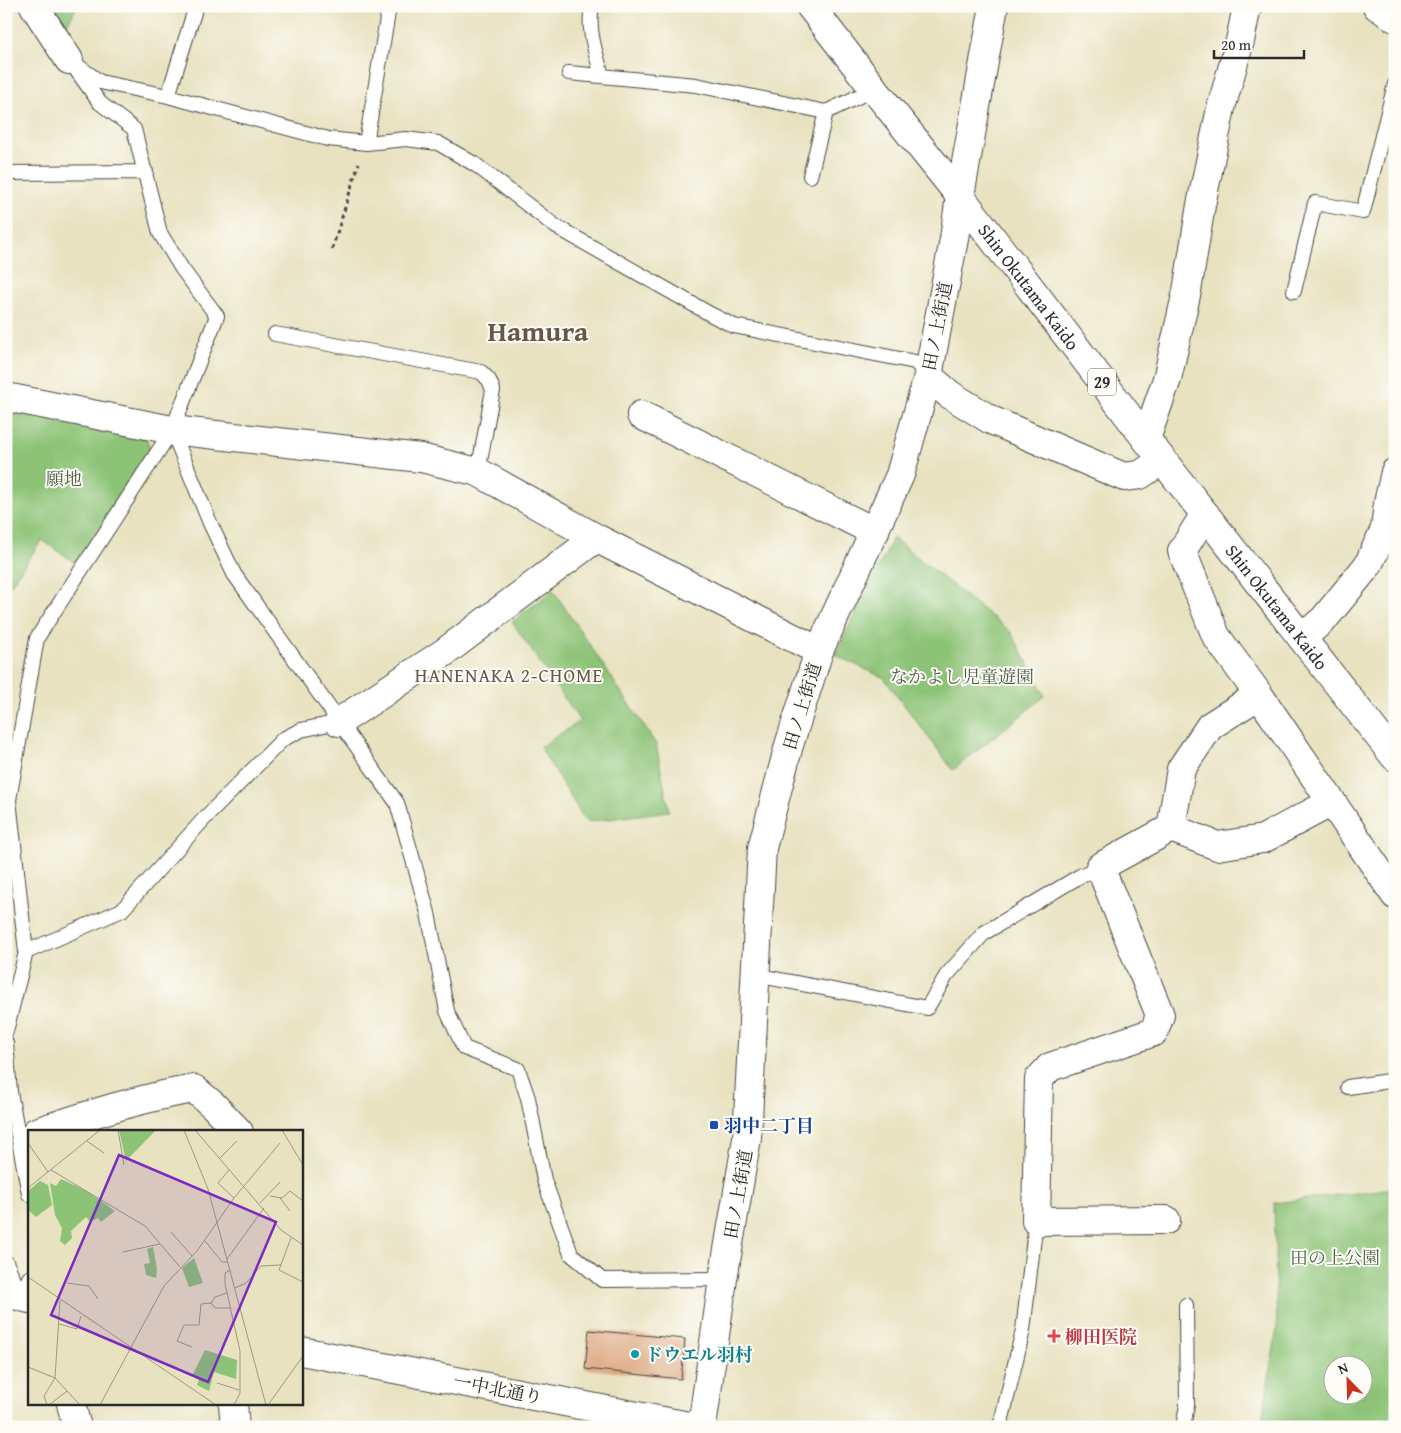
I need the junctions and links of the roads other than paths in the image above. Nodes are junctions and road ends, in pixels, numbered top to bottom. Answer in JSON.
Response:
{"nodes":[{"id":1,"x":34,"y":6,"type":"edge"},
{"id":2,"x":196,"y":6,"type":"edge"},
{"id":3,"x":592,"y":6,"type":"edge"},
{"id":4,"x":810,"y":6,"type":"edge"},
{"id":5,"x":994,"y":6,"type":"edge"},
{"id":6,"x":1247,"y":6,"type":"edge"},
{"id":7,"x":1377,"y":6,"type":"edge"},
{"id":8,"x":388,"y":13,"type":"dead end"},
{"id":9,"x":1395,"y":18,"type":"edge"},
{"id":10,"x":69,"y":60,"type":"junction"},
{"id":11,"x":569,"y":73,"type":"dead end"},
{"id":12,"x":602,"y":76,"type":"junction"},
{"id":13,"x":1395,"y":84,"type":"edge"},
{"id":14,"x":874,"y":89,"type":"junction"},
{"id":15,"x":168,"y":96,"type":"junction"},
{"id":16,"x":826,"y":112,"type":"junction"},
{"id":17,"x":366,"y":143,"type":"junction"},
{"id":18,"x":146,"y":172,"type":"junction"},
{"id":19,"x":6,"y":173,"type":"edge"},
{"id":20,"x":810,"y":176,"type":"dead end"},
{"id":21,"x":960,"y":196,"type":"junction"},
{"id":22,"x":1294,"y":291,"type":"dead end"},
{"id":23,"x":275,"y":334,"type":"dead end"},
{"id":24,"x":928,"y":376,"type":"junction"},
{"id":25,"x":6,"y":397,"type":"edge"},
{"id":26,"x":641,"y":415,"type":"dead end"},
{"id":27,"x":172,"y":430,"type":"junction"},
{"id":28,"x":1146,"y":439,"type":"junction"},
{"id":29,"x":1163,"y":460,"type":"junction"},
{"id":30,"x":478,"y":472,"type":"junction"},
{"id":31,"x":1395,"y":472,"type":"edge"},
{"id":32,"x":1205,"y":514,"type":"junction"},
{"id":33,"x":875,"y":532,"type":"junction"},
{"id":34,"x":596,"y":538,"type":"junction"},
{"id":35,"x":1302,"y":638,"type":"junction"},
{"id":36,"x":819,"y":651,"type":"junction"},
{"id":37,"x":1259,"y":695,"type":"junction"},
{"id":38,"x":339,"y":722,"type":"junction"},
{"id":39,"x":1395,"y":757,"type":"edge"},
{"id":40,"x":1332,"y":802,"type":"junction"},
{"id":41,"x":1171,"y":828,"type":"junction"},
{"id":42,"x":1100,"y":867,"type":"junction"},
{"id":43,"x":1395,"y":895,"type":"edge"},
{"id":44,"x":26,"y":952,"type":"junction"},
{"id":45,"x":755,"y":975,"type":"junction"},
{"id":46,"x":6,"y":1031,"type":"edge"},
{"id":47,"x":6,"y":1043,"type":"edge"},
{"id":48,"x":1395,"y":1080,"type":"edge"},
{"id":49,"x":1348,"y":1087,"type":"dead end"},
{"id":50,"x":41,"y":1130,"type":"edge"},
{"id":51,"x":237,"y":1130,"type":"edge"},
{"id":52,"x":28,"y":1134,"type":"edge"},
{"id":53,"x":1036,"y":1220,"type":"junction"},
{"id":54,"x":1166,"y":1220,"type":"dead end"},
{"id":55,"x":6,"y":1262,"type":"edge"},
{"id":56,"x":723,"y":1279,"type":"junction"},
{"id":57,"x":23,"y":1296,"type":"edge"},
{"id":58,"x":1186,"y":1305,"type":"dead end"},
{"id":59,"x":302,"y":1351,"type":"edge"},
{"id":60,"x":72,"y":1406,"type":"edge"},
{"id":61,"x":233,"y":1406,"type":"edge"},
{"id":62,"x":77,"y":1427,"type":"edge"},
{"id":63,"x":235,"y":1427,"type":"edge"},
{"id":64,"x":694,"y":1427,"type":"edge"},
{"id":65,"x":702,"y":1427,"type":"edge"},
{"id":66,"x":1000,"y":1427,"type":"edge"},
{"id":67,"x":1183,"y":1427,"type":"edge"}],
"edges":[{"from":1,"to":10,"type":"street"},
{"from":2,"to":15,"type":"lane"},
{"from":3,"to":12,"type":"lane"},
{"from":4,"to":14,"type":"street","name":"Shin Okutama Kaido","number":"29"},
{"from":5,"to":21,"type":"street","name":"田ノ上街道"},
{"from":6,"to":28,"type":"street"},
{"from":7,"to":9,"type":"street"},
{"from":8,"to":17,"type":"lane"},
{"from":10,"to":15,"type":"lane"},
{"from":10,"to":18,"type":"lane"},
{"from":11,"to":12,"type":"lane"},
{"from":12,"to":16,"type":"lane"},
{"from":13,"to":22,"type":"lane"},
{"from":14,"to":16,"type":"lane"},
{"from":14,"to":21,"type":"street","name":"Shin Okutama Kaido","number":"29"},
{"from":15,"to":17,"type":"lane"},
{"from":16,"to":20,"type":"lane"},
{"from":17,"to":24,"type":"lane"},
{"from":18,"to":19,"type":"lane"},
{"from":18,"to":27,"type":"lane"},
{"from":21,"to":24,"type":"street","name":"田ノ上街道"},
{"from":21,"to":28,"type":"street","name":"Shin Okutama Kaido","number":"29"},
{"from":23,"to":30,"type":"lane"},
{"from":24,"to":29,"type":"street"},
{"from":24,"to":33,"type":"street","name":"田ノ上街道"},
{"from":25,"to":27,"type":"street"},
{"from":26,"to":33,"type":"street"},
{"from":27,"to":30,"type":"street"},
{"from":27,"to":38,"type":"lane"},
{"from":27,"to":44,"type":"lane"},
{"from":28,"to":29,"type":"street","name":"Shin Okutama Kaido","number":"29"},
{"from":29,"to":32,"type":"street","name":"Shin Okutama Kaido","number":"29"},
{"from":30,"to":34,"type":"street"},
{"from":31,"to":35,"type":"street"},
{"from":32,"to":35,"type":"street","name":"Shin Okutama Kaido","number":"29"},
{"from":32,"to":37,"type":"street"},
{"from":33,"to":36,"type":"street","name":"田ノ上街道"},
{"from":34,"to":36,"type":"street"},
{"from":34,"to":38,"type":"street"},
{"from":35,"to":39,"type":"street","name":"Shin Okutama Kaido","number":"29"},
{"from":36,"to":45,"type":"street","name":"田ノ上街道"},
{"from":37,"to":40,"type":"street"},
{"from":37,"to":41,"type":"street"},
{"from":38,"to":44,"type":"lane"},
{"from":38,"to":56,"type":"lane"},
{"from":40,"to":41,"type":"street"},
{"from":40,"to":43,"type":"street"},
{"from":41,"to":42,"type":"street"},
{"from":42,"to":45,"type":"lane"},
{"from":42,"to":53,"type":"street"},
{"from":44,"to":46,"type":"lane"},
{"from":45,"to":56,"type":"street","name":"田ノ上街道"},
{"from":47,"to":52,"type":"lane"},
{"from":48,"to":49,"type":"lane"},
{"from":50,"to":51,"type":"street"},
{"from":53,"to":54,"type":"street"},
{"from":53,"to":66,"type":"lane"},
{"from":55,"to":57,"type":"lane"},
{"from":56,"to":65,"type":"street","name":"田ノ上街道"},
{"from":58,"to":67,"type":"lane"},
{"from":59,"to":64,"type":"street","name":"一中北通り"},
{"from":60,"to":62,"type":"street"},
{"from":61,"to":63,"type":"street"}]}
